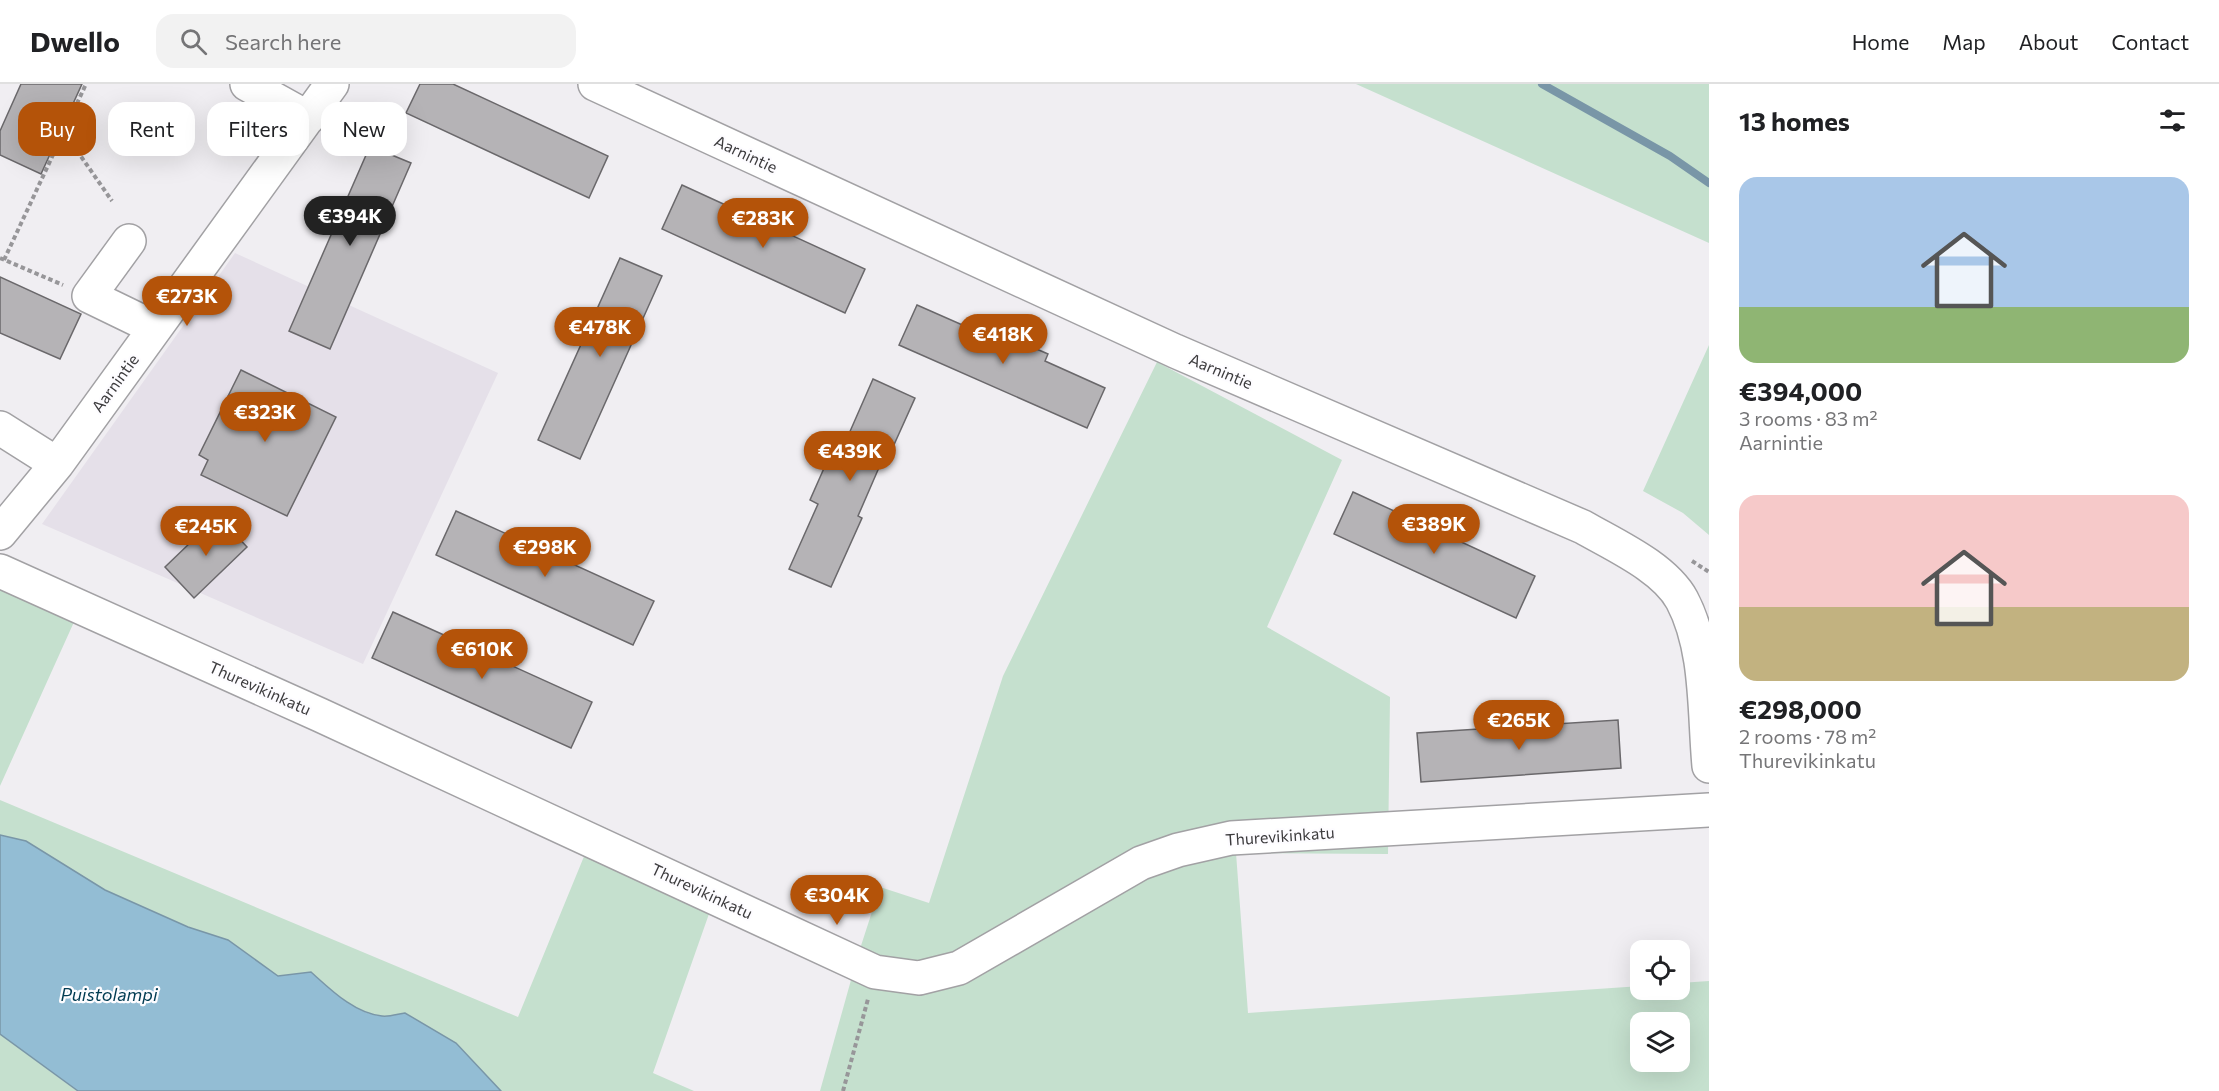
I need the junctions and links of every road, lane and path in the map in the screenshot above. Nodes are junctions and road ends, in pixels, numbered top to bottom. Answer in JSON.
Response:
{"nodes":[{"id":1,"x":86,"y":84,"type":"edge"},
{"id":2,"x":247,"y":84,"type":"edge"},
{"id":3,"x":332,"y":84,"type":"edge"},
{"id":4,"x":595,"y":84,"type":"edge"},
{"id":5,"x":78,"y":102,"type":"edge"},
{"id":6,"x":279,"y":102,"type":"edge"},
{"id":7,"x":309,"y":117,"type":"edge"},
{"id":8,"x":52,"y":156,"type":"edge"},
{"id":9,"x":81,"y":156,"type":"edge"},
{"id":10,"x":280,"y":156,"type":"edge"},
{"id":11,"x":112,"y":201,"type":"dead end"},
{"id":12,"x":129,"y":241,"type":"dead end"},
{"id":13,"x":2,"y":259,"type":"edge"},
{"id":14,"x":89,"y":296,"type":"junction"},
{"id":15,"x":155,"y":328,"type":"junction"},
{"id":16,"x":0,"y":428,"type":"edge"},
{"id":17,"x":57,"y":464,"type":"junction"},
{"id":18,"x":0,"y":533,"type":"edge"},
{"id":19,"x":0,"y":571,"type":"edge"},
{"id":20,"x":1709,"y":766,"type":"edge"},
{"id":21,"x":1709,"y":810,"type":"edge"},
{"id":22,"x":875,"y":972,"type":"junction"},
{"id":23,"x":843,"y":1091,"type":"edge"}],
"edges":[{"from":1,"to":5,"type":"path"},
{"from":2,"to":6,"type":"street"},
{"from":3,"to":7,"type":"street","name":"Aarnintie"},
{"from":4,"to":20,"type":"street","name":"Aarnintie"},
{"from":8,"to":13,"type":"path"},
{"from":9,"to":11,"type":"path"},
{"from":10,"to":15,"type":"street","name":"Aarnintie"},
{"from":12,"to":14,"type":"street"},
{"from":13,"to":14,"type":"path"},
{"from":14,"to":15,"type":"street"},
{"from":15,"to":17,"type":"street","name":"Aarnintie"},
{"from":16,"to":17,"type":"street"},
{"from":17,"to":18,"type":"street","name":"Aarnintie"},
{"from":19,"to":22,"type":"street","name":"Thurevikinkatu"},
{"from":21,"to":22,"type":"street","name":"Thurevikinkatu"},
{"from":22,"to":23,"type":"path"}]}
